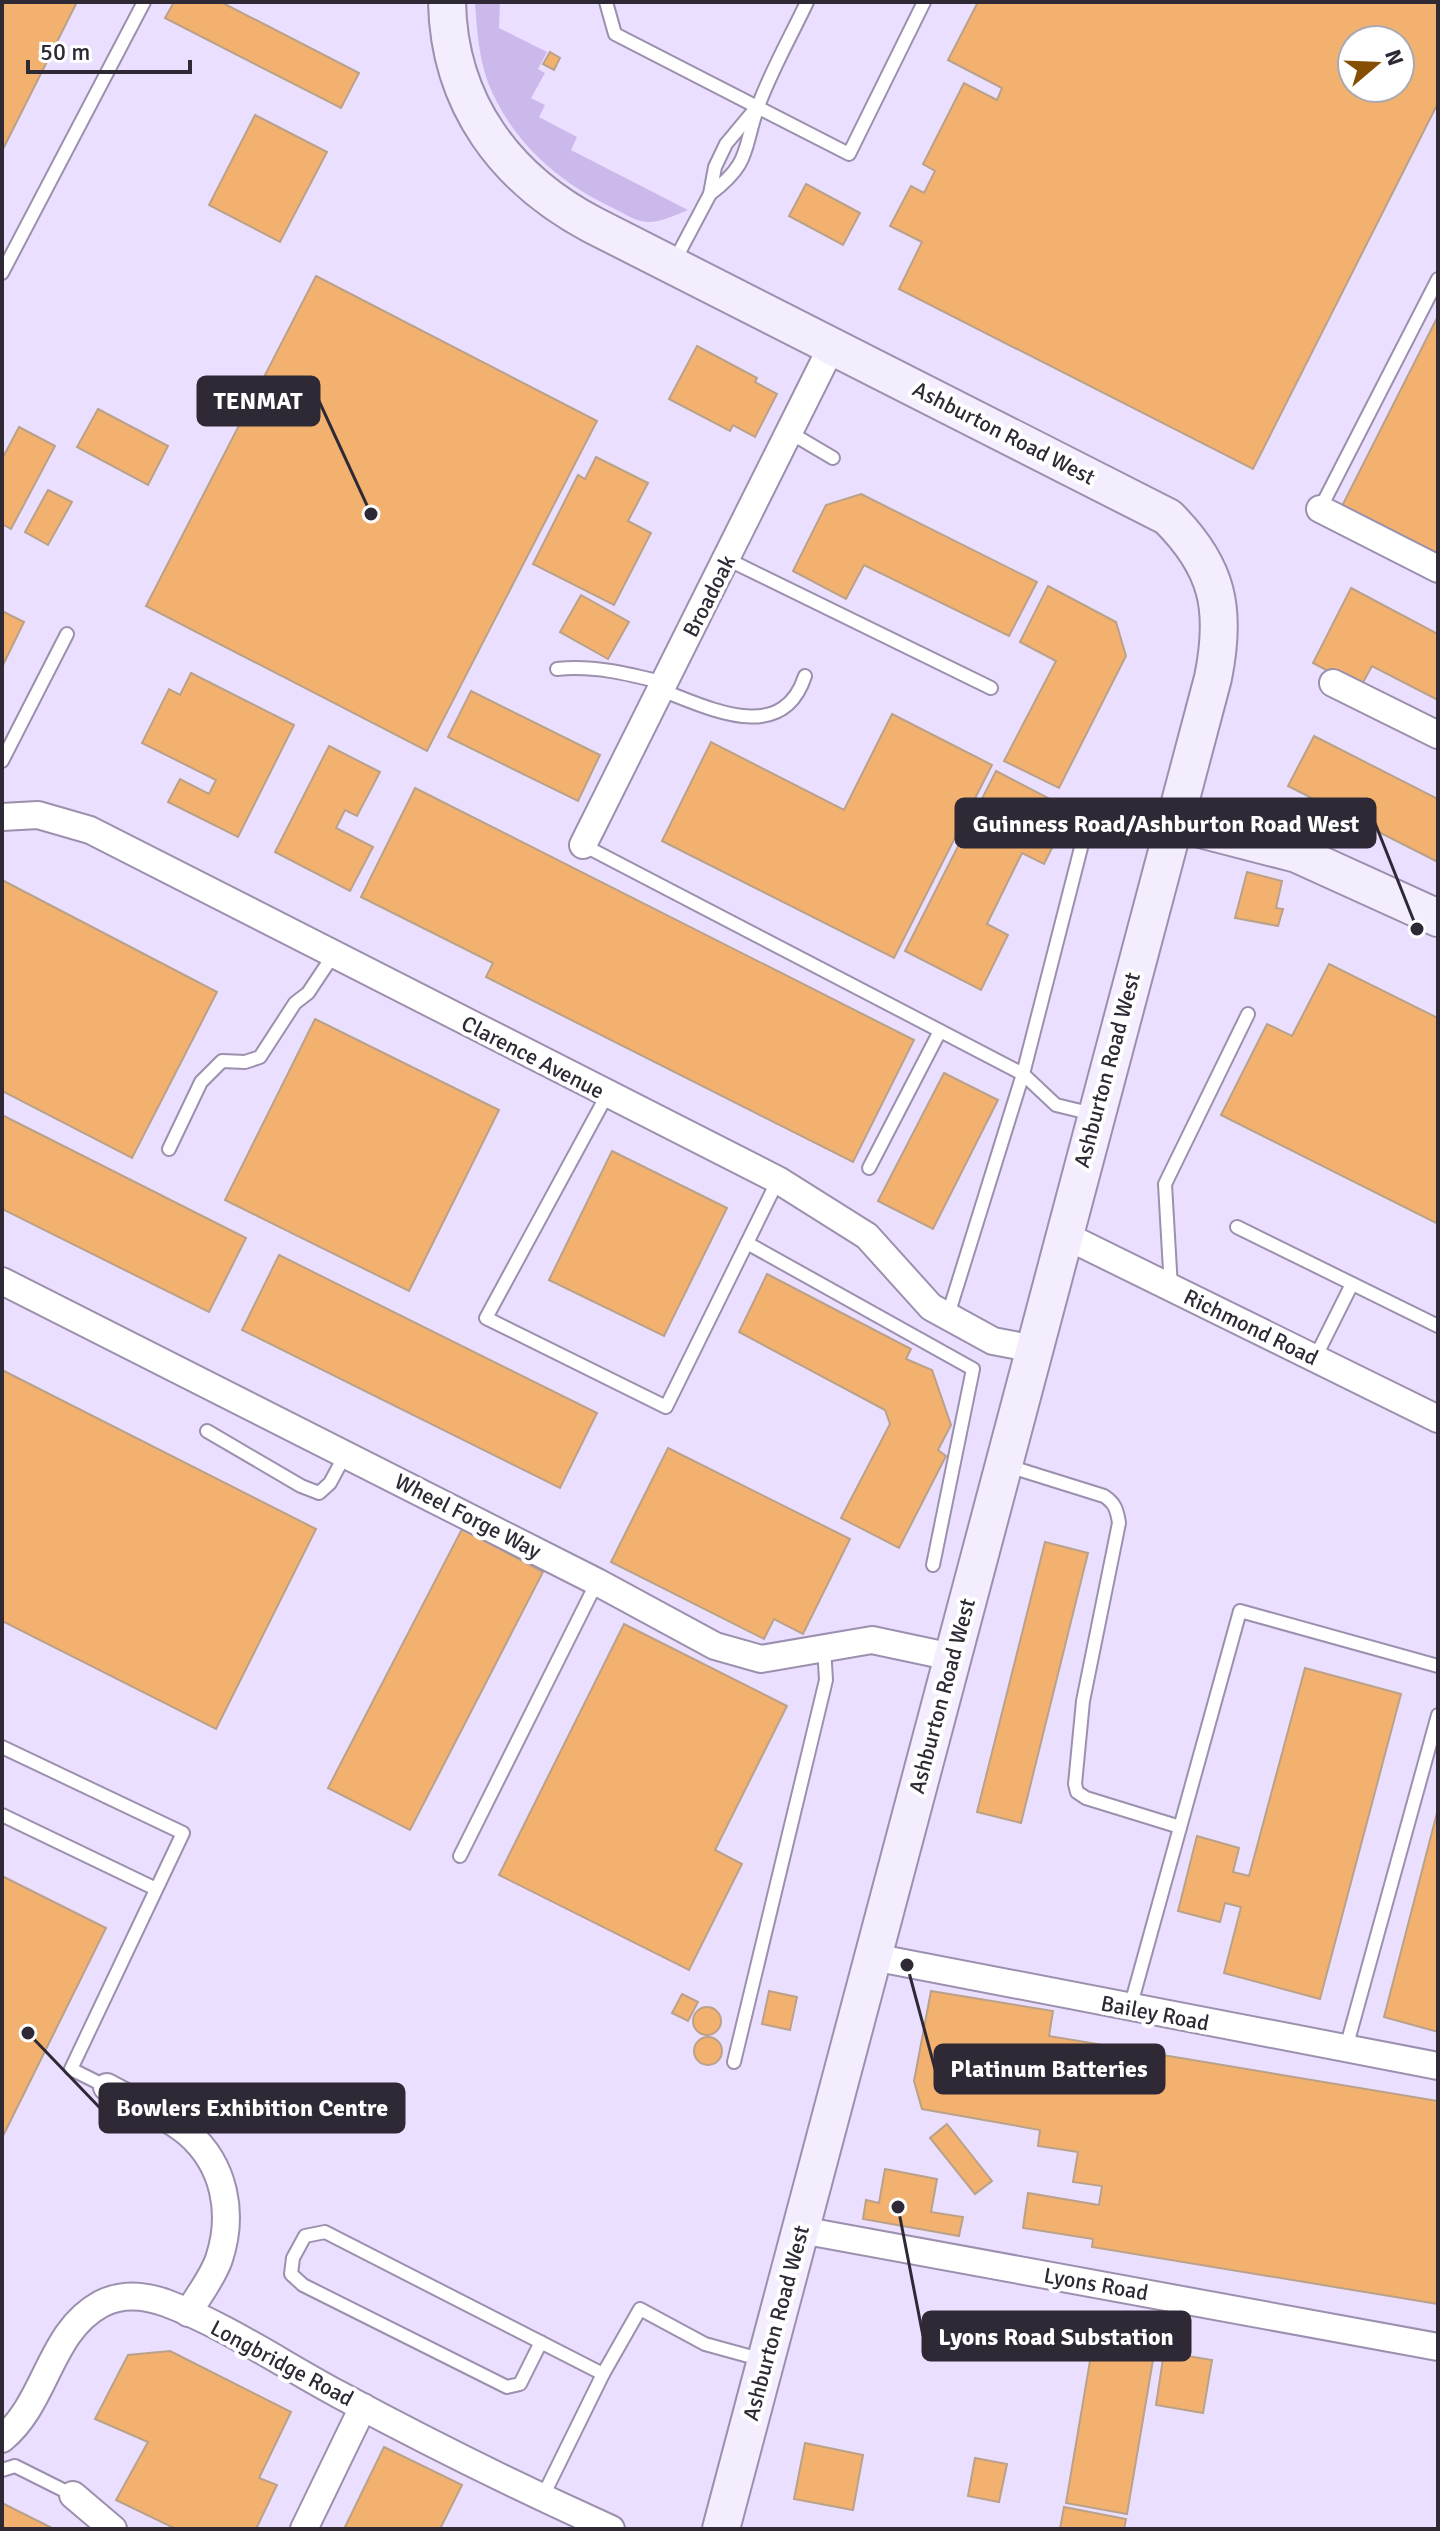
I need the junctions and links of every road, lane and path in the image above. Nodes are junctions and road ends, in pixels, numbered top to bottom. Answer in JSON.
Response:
{"nodes":[{"id":1,"x":144,"y":2,"type":"edge"},
{"id":2,"x":447,"y":2,"type":"edge"},
{"id":3,"x":606,"y":2,"type":"edge"},
{"id":4,"x":807,"y":2,"type":"edge"},
{"id":5,"x":924,"y":2,"type":"edge"},
{"id":6,"x":758,"y":105,"type":"junction"},
{"id":7,"x":710,"y":194,"type":"junction"},
{"id":8,"x":672,"y":266,"type":"junction"},
{"id":9,"x":2,"y":273,"type":"edge"},
{"id":10,"x":1438,"y":279,"type":"edge"},
{"id":11,"x":832,"y":346,"type":"junction"},
{"id":12,"x":789,"y":432,"type":"junction"},
{"id":13,"x":833,"y":458,"type":"dead end"},
{"id":14,"x":1320,"y":509,"type":"joint"},
{"id":15,"x":727,"y":559,"type":"junction"},
{"id":16,"x":1438,"y":569,"type":"edge"},
{"id":17,"x":67,"y":634,"type":"dead end"},
{"id":18,"x":557,"y":669,"type":"dead end"},
{"id":19,"x":805,"y":676,"type":"dead end"},
{"id":20,"x":1333,"y":683,"type":"dead end"},
{"id":21,"x":663,"y":686,"type":"junction"},
{"id":22,"x":991,"y":688,"type":"dead end"},
{"id":23,"x":1438,"y":735,"type":"edge"},
{"id":24,"x":2,"y":761,"type":"edge"},
{"id":25,"x":2,"y":817,"type":"edge"},
{"id":26,"x":1173,"y":822,"type":"junction"},
{"id":27,"x":1084,"y":836,"type":"dead end"},
{"id":28,"x":583,"y":845,"type":"joint"},
{"id":29,"x":1438,"y":918,"type":"edge"},
{"id":30,"x":334,"y":954,"type":"junction"},
{"id":31,"x":1248,"y":1014,"type":"dead end"},
{"id":32,"x":940,"y":1031,"type":"junction"},
{"id":33,"x":1023,"y":1074,"type":"junction"},
{"id":34,"x":607,"y":1095,"type":"junction"},
{"id":35,"x":1095,"y":1114,"type":"junction"},
{"id":36,"x":169,"y":1149,"type":"dead end"},
{"id":37,"x":869,"y":1168,"type":"dead end"},
{"id":38,"x":778,"y":1180,"type":"junction"},
{"id":39,"x":1237,"y":1227,"type":"dead end"},
{"id":40,"x":1064,"y":1235,"type":"junction"},
{"id":41,"x":747,"y":1243,"type":"junction"},
{"id":42,"x":2,"y":1281,"type":"edge"},
{"id":43,"x":1352,"y":1284,"type":"junction"},
{"id":44,"x":1171,"y":1288,"type":"junction"},
{"id":45,"x":948,"y":1315,"type":"junction"},
{"id":46,"x":1438,"y":1326,"type":"edge"},
{"id":47,"x":1035,"y":1349,"type":"junction"},
{"id":48,"x":1315,"y":1358,"type":"junction"},
{"id":49,"x":1438,"y":1419,"type":"edge"},
{"id":50,"x":207,"y":1431,"type":"dead end"},
{"id":51,"x":345,"y":1455,"type":"junction"},
{"id":52,"x":1004,"y":1465,"type":"junction"},
{"id":53,"x":933,"y":1565,"type":"dead end"},
{"id":54,"x":597,"y":1582,"type":"junction"},
{"id":55,"x":824,"y":1647,"type":"junction"},
{"id":56,"x":952,"y":1657,"type":"junction"},
{"id":57,"x":1438,"y":1666,"type":"edge"},
{"id":58,"x":1438,"y":1715,"type":"edge"},
{"id":59,"x":2,"y":1747,"type":"edge"},
{"id":60,"x":2,"y":1815,"type":"edge"},
{"id":61,"x":1180,"y":1827,"type":"junction"},
{"id":62,"x":460,"y":1856,"type":"dead end"},
{"id":63,"x":156,"y":1889,"type":"junction"},
{"id":64,"x":873,"y":1957,"type":"junction"},
{"id":65,"x":1130,"y":2008,"type":"junction"},
{"id":66,"x":1346,"y":2048,"type":"junction"},
{"id":67,"x":734,"y":2062,"type":"dead end"},
{"id":68,"x":1438,"y":2066,"type":"edge"},
{"id":69,"x":107,"y":2087,"type":"joint"},
{"id":70,"x":801,"y":2230,"type":"junction"},
{"id":71,"x":188,"y":2313,"type":"junction"},
{"id":72,"x":541,"y":2342,"type":"junction"},
{"id":73,"x":1438,"y":2347,"type":"edge"},
{"id":74,"x":766,"y":2361,"type":"junction"},
{"id":75,"x":603,"y":2374,"type":"junction"},
{"id":76,"x":363,"y":2407,"type":"junction"},
{"id":77,"x":2,"y":2439,"type":"edge"},
{"id":78,"x":2,"y":2470,"type":"edge"},
{"id":79,"x":73,"y":2495,"type":"joint"},
{"id":80,"x":542,"y":2498,"type":"junction"},
{"id":81,"x":113,"y":2529,"type":"edge"},
{"id":82,"x":304,"y":2529,"type":"edge"},
{"id":83,"x":611,"y":2529,"type":"edge"},
{"id":84,"x":721,"y":2529,"type":"edge"}],
"edges":[{"from":1,"to":9,"type":"lane"},
{"from":2,"to":8,"type":"main road","name":"Ashburton Road West"},
{"from":3,"to":6,"type":"lane"},
{"from":4,"to":6,"type":"lane"},
{"from":5,"to":6,"type":"lane"},
{"from":6,"to":7,"type":"lane"},
{"from":6,"to":7,"type":"lane"},
{"from":7,"to":8,"type":"lane"},
{"from":8,"to":11,"type":"main road","name":"Ashburton Road West"},
{"from":10,"to":14,"type":"lane"},
{"from":11,"to":12,"type":"street","name":"Broadoak"},
{"from":11,"to":26,"type":"main road","name":"Ashburton Road West"},
{"from":12,"to":13,"type":"lane"},
{"from":12,"to":15,"type":"street","name":"Broadoak"},
{"from":14,"to":16,"type":"street"},
{"from":15,"to":21,"type":"street","name":"Broadoak"},
{"from":15,"to":22,"type":"lane"},
{"from":17,"to":24,"type":"lane"},
{"from":18,"to":21,"type":"lane"},
{"from":19,"to":21,"type":"lane"},
{"from":20,"to":23,"type":"street"},
{"from":21,"to":28,"type":"street","name":"Broadoak"},
{"from":25,"to":30,"type":"street","name":"Clarence Avenue"},
{"from":26,"to":29,"type":"main road"},
{"from":26,"to":35,"type":"main road","name":"Ashburton Road West"},
{"from":27,"to":33,"type":"lane"},
{"from":28,"to":32,"type":"lane"},
{"from":30,"to":34,"type":"street","name":"Clarence Avenue"},
{"from":30,"to":36,"type":"lane"},
{"from":31,"to":44,"type":"lane"},
{"from":32,"to":33,"type":"lane"},
{"from":32,"to":37,"type":"lane"},
{"from":33,"to":35,"type":"lane"},
{"from":33,"to":45,"type":"lane"},
{"from":34,"to":38,"type":"street","name":"Clarence Avenue"},
{"from":34,"to":41,"type":"lane"},
{"from":35,"to":40,"type":"main road","name":"Ashburton Road West"},
{"from":38,"to":41,"type":"lane"},
{"from":38,"to":45,"type":"street","name":"Clarence Avenue"},
{"from":39,"to":43,"type":"lane"},
{"from":40,"to":44,"type":"street","name":"Richmond Road"},
{"from":40,"to":47,"type":"main road","name":"Ashburton Road West"},
{"from":41,"to":53,"type":"lane"},
{"from":42,"to":51,"type":"street","name":"Wheel Forge Way"},
{"from":43,"to":46,"type":"lane"},
{"from":43,"to":48,"type":"lane"},
{"from":44,"to":48,"type":"street","name":"Richmond Road"},
{"from":45,"to":47,"type":"street","name":"Clarence Avenue"},
{"from":47,"to":52,"type":"main road","name":"Ashburton Road West"},
{"from":48,"to":49,"type":"street","name":"Richmond Road"},
{"from":50,"to":51,"type":"lane"},
{"from":51,"to":54,"type":"street","name":"Wheel Forge Way"},
{"from":52,"to":56,"type":"main road","name":"Ashburton Road West"},
{"from":52,"to":61,"type":"lane"},
{"from":54,"to":55,"type":"street","name":"Wheel Forge Way"},
{"from":54,"to":62,"type":"lane"},
{"from":55,"to":56,"type":"street","name":"Wheel Forge Way"},
{"from":55,"to":67,"type":"lane"},
{"from":56,"to":64,"type":"main road","name":"Ashburton Road West"},
{"from":57,"to":61,"type":"lane"},
{"from":58,"to":66,"type":"lane"},
{"from":59,"to":63,"type":"lane"},
{"from":60,"to":63,"type":"lane"},
{"from":61,"to":65,"type":"lane"},
{"from":63,"to":69,"type":"lane"},
{"from":64,"to":65,"type":"street","name":"Bailey Road"},
{"from":64,"to":70,"type":"main road","name":"Ashburton Road West"},
{"from":65,"to":66,"type":"street","name":"Bailey Road"},
{"from":66,"to":68,"type":"street","name":"Bailey Road"},
{"from":69,"to":71,"type":"street"},
{"from":70,"to":73,"type":"street","name":"Lyons Road"},
{"from":70,"to":74,"type":"main road","name":"Ashburton Road West"},
{"from":71,"to":76,"type":"street","name":"Longbridge Road"},
{"from":71,"to":77,"type":"street","name":"Longbridge Road"},
{"from":72,"to":72,"type":"lane"},
{"from":72,"to":75,"type":"lane"},
{"from":74,"to":75,"type":"lane"},
{"from":74,"to":84,"type":"main road","name":"Ashburton Road West"},
{"from":75,"to":80,"type":"lane"},
{"from":76,"to":80,"type":"street","name":"Longbridge Road"},
{"from":76,"to":82,"type":"street"},
{"from":78,"to":79,"type":"lane"},
{"from":79,"to":81,"type":"street"},
{"from":80,"to":83,"type":"street","name":"Longbridge Road"}]}
